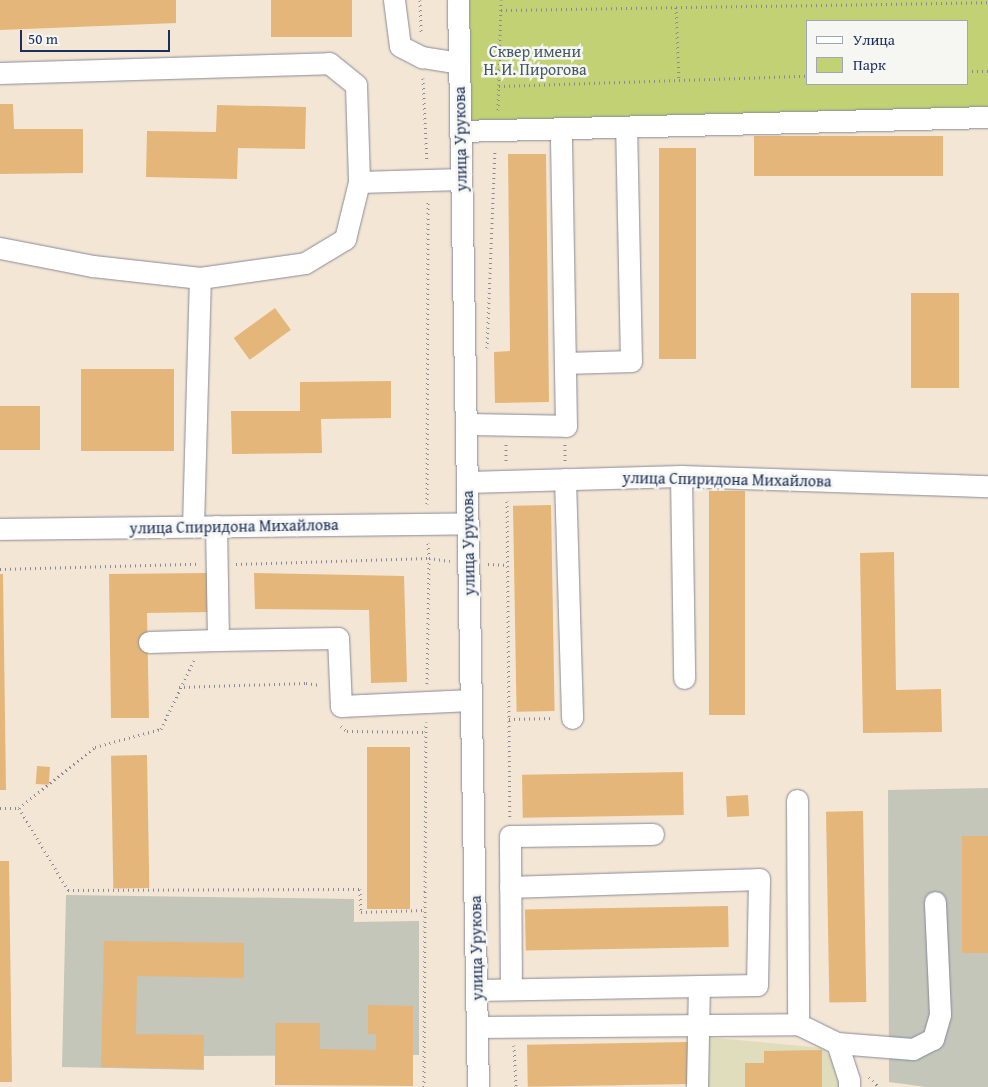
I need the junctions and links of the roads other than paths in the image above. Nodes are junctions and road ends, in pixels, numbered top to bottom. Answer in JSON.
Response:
{"nodes":[{"id":1,"x":394,"y":0,"type":"edge"},
{"id":2,"x":458,"y":0,"type":"edge"},
{"id":3,"x":458,"y":63,"type":"junction"},
{"id":4,"x":0,"y":73,"type":"edge"},
{"id":5,"x":988,"y":118,"type":"edge"},
{"id":6,"x":626,"y":127,"type":"junction"},
{"id":7,"x":561,"y":128,"type":"junction"},
{"id":8,"x":460,"y":131,"type":"junction"},
{"id":9,"x":461,"y":179,"type":"junction"},
{"id":10,"x":359,"y":182,"type":"junction"},
{"id":11,"x":0,"y":248,"type":"edge"},
{"id":12,"x":200,"y":278,"type":"junction"},
{"id":13,"x":565,"y":363,"type":"junction"},
{"id":14,"x":466,"y":424,"type":"junction"},
{"id":15,"x":681,"y":476,"type":"junction"},
{"id":16,"x":564,"y":479,"type":"junction"},
{"id":17,"x":467,"y":482,"type":"junction"},
{"id":18,"x":988,"y":486,"type":"edge"},
{"id":19,"x":468,"y":523,"type":"junction"},
{"id":20,"x":193,"y":526,"type":"junction"},
{"id":21,"x":216,"y":526,"type":"junction"},
{"id":22,"x":0,"y":528,"type":"edge"},
{"id":23,"x":211,"y":640,"type":"junction"},
{"id":24,"x":149,"y":642,"type":"dead end"},
{"id":25,"x":684,"y":678,"type":"dead end"},
{"id":26,"x":471,"y":700,"type":"junction"},
{"id":27,"x":572,"y":718,"type":"road end"},
{"id":28,"x":797,"y":800,"type":"dead end"},
{"id":29,"x":653,"y":834,"type":"dead end"},
{"id":30,"x":510,"y":887,"type":"junction"},
{"id":31,"x":934,"y":902,"type":"dead end"},
{"id":32,"x":699,"y":986,"type":"junction"},
{"id":33,"x":511,"y":989,"type":"junction"},
{"id":34,"x":476,"y":990,"type":"junction"},
{"id":35,"x":699,"y":1024,"type":"junction"},
{"id":36,"x":798,"y":1024,"type":"junction"},
{"id":37,"x":477,"y":1027,"type":"junction"},
{"id":38,"x":836,"y":1043,"type":"junction"},
{"id":39,"x":478,"y":1087,"type":"edge"},
{"id":40,"x":697,"y":1087,"type":"edge"},
{"id":41,"x":849,"y":1087,"type":"edge"}],
"edges":[{"from":1,"to":3,"type":"street"},
{"from":2,"to":3,"type":"street","name":"улица Урукова"},
{"from":3,"to":8,"type":"street","name":"улица Урукова"},
{"from":4,"to":10,"type":"street"},
{"from":5,"to":6,"type":"street"},
{"from":6,"to":7,"type":"street"},
{"from":6,"to":13,"type":"street"},
{"from":7,"to":8,"type":"street"},
{"from":7,"to":13,"type":"street"},
{"from":8,"to":9,"type":"street","name":"улица Урукова"},
{"from":9,"to":10,"type":"street"},
{"from":9,"to":14,"type":"street","name":"улица Урукова"},
{"from":10,"to":12,"type":"street"},
{"from":11,"to":12,"type":"street"},
{"from":12,"to":20,"type":"street"},
{"from":13,"to":14,"type":"street"},
{"from":14,"to":17,"type":"street","name":"улица Урукова"},
{"from":15,"to":16,"type":"street","name":"улица Спиридона Михайлова"},
{"from":15,"to":18,"type":"street","name":"улица Спиридона Михайлова"},
{"from":15,"to":25,"type":"street"},
{"from":16,"to":17,"type":"street","name":"улица Спиридона Михайлова"},
{"from":16,"to":27,"type":"street"},
{"from":17,"to":19,"type":"street","name":"улица Урукова"},
{"from":19,"to":21,"type":"street","name":"улица Спиридона Михайлова"},
{"from":19,"to":26,"type":"street","name":"улица Урукова"},
{"from":20,"to":21,"type":"street","name":"улица Спиридона Михайлова"},
{"from":20,"to":22,"type":"street","name":"улица Спиридона Михайлова"},
{"from":21,"to":23,"type":"street"},
{"from":23,"to":24,"type":"street"},
{"from":23,"to":26,"type":"street"},
{"from":26,"to":34,"type":"street","name":"улица Урукова"},
{"from":28,"to":36,"type":"street"},
{"from":29,"to":30,"type":"street"},
{"from":30,"to":32,"type":"street"},
{"from":30,"to":33,"type":"street"},
{"from":31,"to":38,"type":"street"},
{"from":32,"to":33,"type":"street"},
{"from":32,"to":35,"type":"street"},
{"from":33,"to":34,"type":"street"},
{"from":34,"to":37,"type":"street","name":"улица Урукова"},
{"from":35,"to":36,"type":"street"},
{"from":35,"to":37,"type":"street"},
{"from":35,"to":40,"type":"street"},
{"from":36,"to":38,"type":"street"},
{"from":37,"to":39,"type":"street","name":"улица Урукова"},
{"from":38,"to":41,"type":"street"}]}
